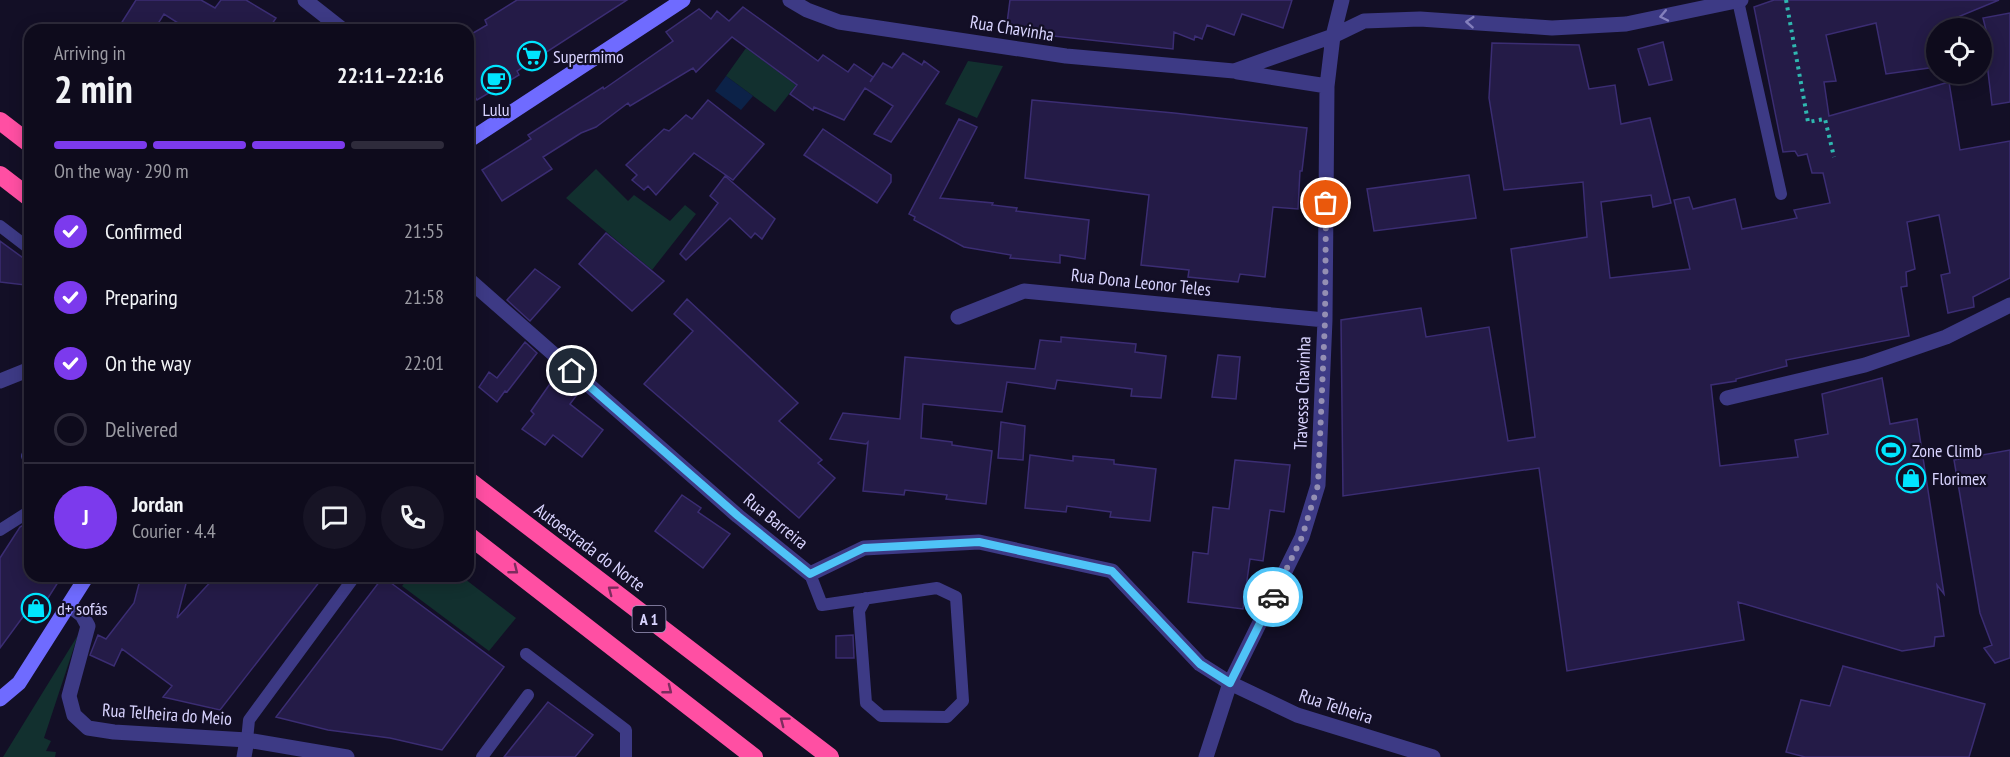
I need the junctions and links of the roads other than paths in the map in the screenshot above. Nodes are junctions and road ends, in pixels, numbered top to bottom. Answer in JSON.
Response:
{"nodes":[{"id":1,"x":305,"y":0,"type":"edge"},
{"id":2,"x":683,"y":0,"type":"edge"},
{"id":3,"x":790,"y":0,"type":"edge"},
{"id":4,"x":1342,"y":0,"type":"edge"},
{"id":5,"x":1740,"y":0,"type":"edge"},
{"id":6,"x":336,"y":24,"type":"edge"},
{"id":7,"x":1333,"y":36,"type":"junction"},
{"id":8,"x":1234,"y":71,"type":"junction"},
{"id":9,"x":1327,"y":86,"type":"junction"},
{"id":10,"x":0,"y":121,"type":"edge"},
{"id":11,"x":474,"y":137,"type":"edge"},
{"id":12,"x":24,"y":139,"type":"edge"},
{"id":13,"x":0,"y":176,"type":"edge"},
{"id":14,"x":24,"y":194,"type":"edge"},
{"id":15,"x":1780,"y":194,"type":"dead end"},
{"id":16,"x":0,"y":226,"type":"edge"},
{"id":17,"x":24,"y":244,"type":"edge"},
{"id":18,"x":474,"y":284,"type":"edge"},
{"id":19,"x":2010,"y":305,"type":"edge"},
{"id":20,"x":958,"y":317,"type":"dead end"},
{"id":21,"x":1325,"y":320,"type":"junction"},
{"id":22,"x":24,"y":371,"type":"edge"},
{"id":23,"x":0,"y":381,"type":"edge"},
{"id":24,"x":1727,"y":398,"type":"dead end"},
{"id":25,"x":474,"y":485,"type":"edge"},
{"id":26,"x":24,"y":515,"type":"edge"},
{"id":27,"x":0,"y":530,"type":"edge"},
{"id":28,"x":474,"y":540,"type":"edge"},
{"id":29,"x":810,"y":574,"type":"junction"},
{"id":30,"x":83,"y":582,"type":"edge"},
{"id":31,"x":351,"y":582,"type":"edge"},
{"id":32,"x":866,"y":598,"type":"junction"},
{"id":33,"x":69,"y":605,"type":"junction"},
{"id":34,"x":526,"y":654,"type":"dead end"},
{"id":35,"x":1230,"y":683,"type":"junction"},
{"id":36,"x":528,"y":695,"type":"dead end"},
{"id":37,"x":0,"y":699,"type":"edge"},
{"id":38,"x":247,"y":740,"type":"junction"},
{"id":39,"x":1399,"y":752,"type":"edge"},
{"id":40,"x":244,"y":757,"type":"edge"},
{"id":41,"x":347,"y":757,"type":"edge"},
{"id":42,"x":482,"y":757,"type":"edge"},
{"id":43,"x":626,"y":757,"type":"edge"},
{"id":44,"x":754,"y":757,"type":"edge"},
{"id":45,"x":830,"y":757,"type":"edge"},
{"id":46,"x":1206,"y":757,"type":"edge"},
{"id":47,"x":1433,"y":757,"type":"edge"}],
"edges":[{"from":1,"to":6,"type":"street"},
{"from":2,"to":11,"type":"main road"},
{"from":3,"to":8,"type":"street","name":"Rua Chavinha"},
{"from":4,"to":7,"type":"street","name":"Travessa Chavinha"},
{"from":5,"to":7,"type":"street","name":"Rua Chavinha","one_way":true},
{"from":5,"to":15,"type":"lane"},
{"from":7,"to":8,"type":"street","name":"Rua Chavinha"},
{"from":7,"to":9,"type":"street","name":"Travessa Chavinha"},
{"from":8,"to":9,"type":"street","name":"Rua Chavinha"},
{"from":9,"to":21,"type":"street","name":"Travessa Chavinha"},
{"from":10,"to":12,"type":"highway"},
{"from":13,"to":14,"type":"highway"},
{"from":16,"to":17,"type":"lane"},
{"from":18,"to":29,"type":"street","name":"Rua Barreira"},
{"from":19,"to":24,"type":"street"},
{"from":20,"to":21,"type":"street","name":"Rua Dona Leonor Teles"},
{"from":21,"to":35,"type":"street","name":"Travessa Chavinha"},
{"from":22,"to":23,"type":"street"},
{"from":45,"to":25,"type":"highway","name":"Autoestrada do Norte","number":"A 1","one_way":true},
{"from":26,"to":27,"type":"lane"},
{"from":28,"to":44,"type":"highway","number":"A 1","one_way":true},
{"from":29,"to":32,"type":"lane"},
{"from":29,"to":35,"type":"street","name":"Rua Barreira"},
{"from":30,"to":33,"type":"main road"},
{"from":31,"to":38,"type":"lane"},
{"from":32,"to":32,"type":"lane"},
{"from":33,"to":37,"type":"main road"},
{"from":33,"to":38,"type":"street","name":"Rua Telheira do Meio"},
{"from":34,"to":43,"type":"lane"},
{"from":35,"to":39,"type":"street","name":"Rua Telheira"},
{"from":35,"to":46,"type":"street","name":"Travessa Chavinha"},
{"from":36,"to":42,"type":"lane"},
{"from":38,"to":40,"type":"street"},
{"from":38,"to":41,"type":"street","name":"Rua Telheira do Meio"},
{"from":39,"to":47,"type":"street","name":"Rua Telheira"}]}
